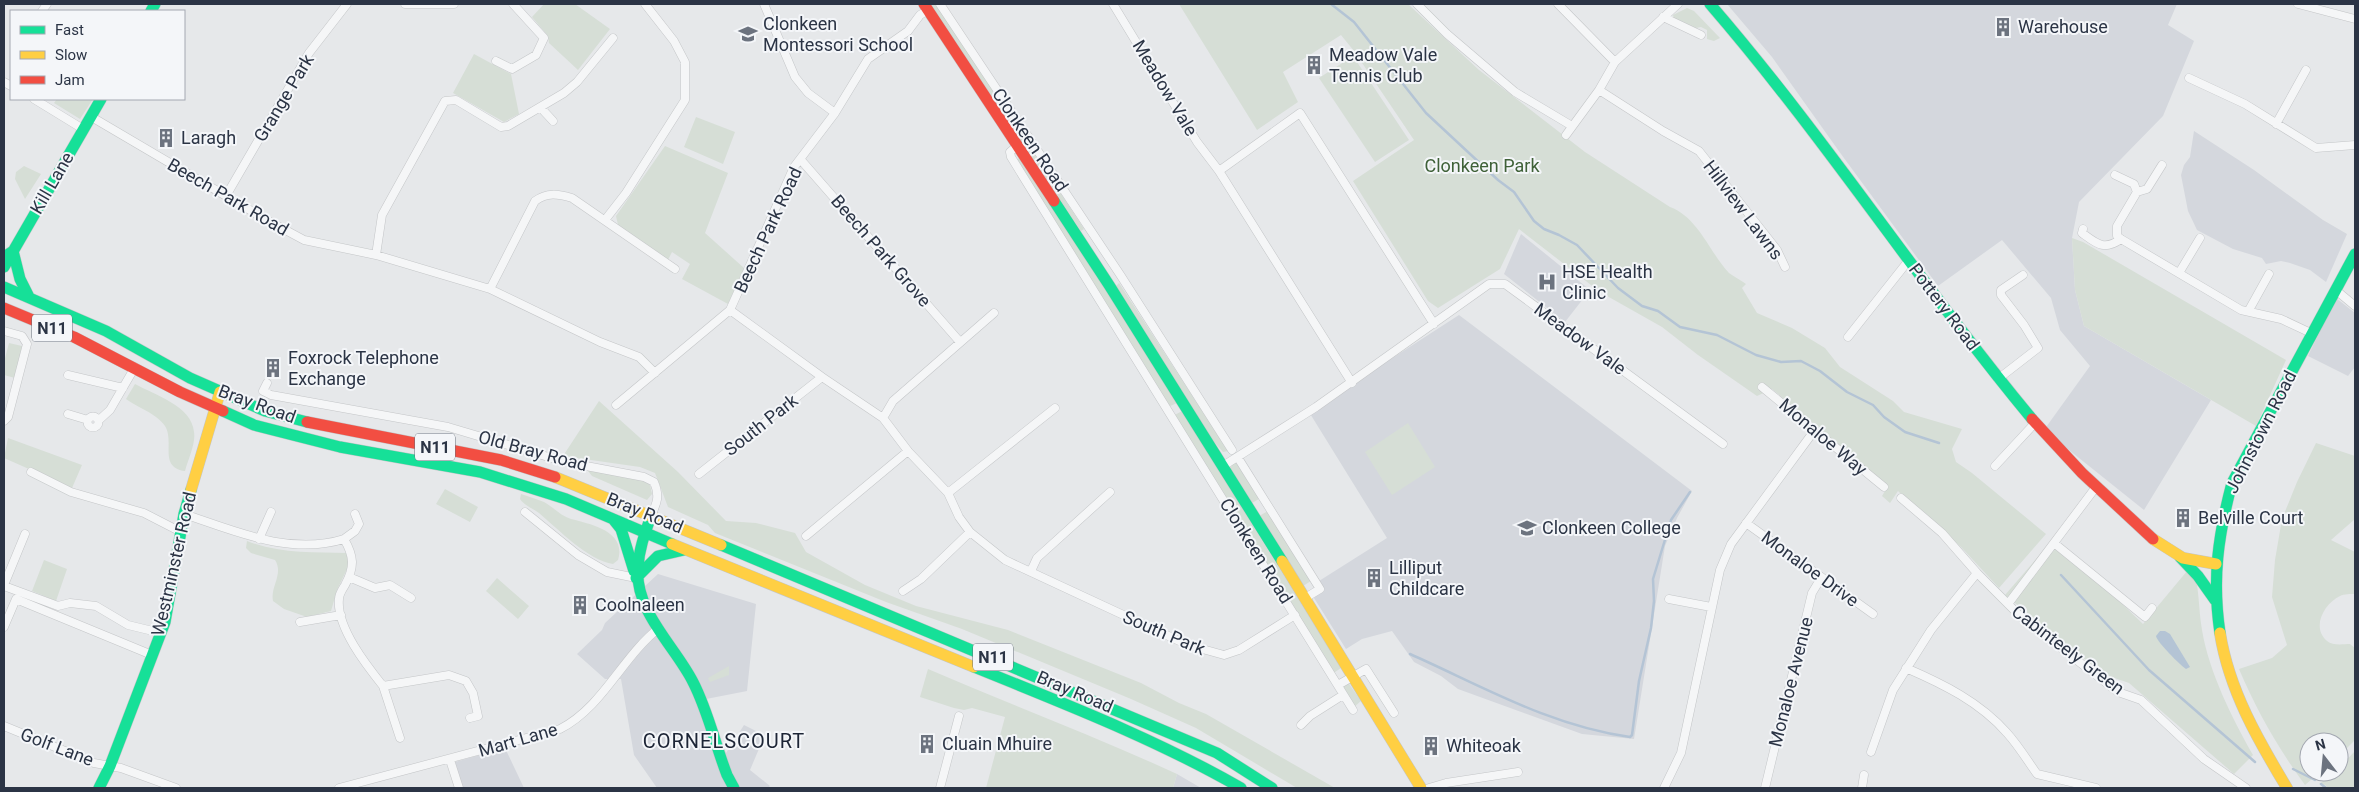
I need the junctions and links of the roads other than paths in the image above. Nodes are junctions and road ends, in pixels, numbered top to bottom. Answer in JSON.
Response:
{"nodes":[{"id":1,"x":347,"y":4,"type":"edge"},
{"id":2,"x":405,"y":4,"type":"edge"},
{"id":3,"x":429,"y":4,"type":"edge"},
{"id":4,"x":454,"y":4,"type":"edge"},
{"id":5,"x":513,"y":4,"type":"edge"},
{"id":6,"x":645,"y":4,"type":"edge"},
{"id":7,"x":764,"y":4,"type":"edge"},
{"id":8,"x":940,"y":4,"type":"edge"},
{"id":9,"x":1113,"y":4,"type":"edge"},
{"id":10,"x":1417,"y":4,"type":"edge"},
{"id":11,"x":1558,"y":4,"type":"edge"},
{"id":12,"x":1678,"y":4,"type":"edge"},
{"id":13,"x":1710,"y":4,"type":"edge"},
{"id":14,"x":2298,"y":4,"type":"edge"},
{"id":15,"x":926,"y":7,"type":"edge"},
{"id":16,"x":1668,"y":7,"type":"edge"},
{"id":17,"x":1663,"y":17,"type":"junction"},
{"id":18,"x":2355,"y":19,"type":"edge"},
{"id":19,"x":1701,"y":35,"type":"dead end"},
{"id":20,"x":613,"y":38,"type":"dead end"},
{"id":21,"x":496,"y":61,"type":"dead end"},
{"id":22,"x":1615,"y":62,"type":"junction"},
{"id":23,"x":2306,"y":70,"type":"dead end"},
{"id":24,"x":2189,"y":78,"type":"dead end"},
{"id":25,"x":993,"y":84,"type":"junction"},
{"id":26,"x":1599,"y":90,"type":"junction"},
{"id":27,"x":982,"y":93,"type":"junction"},
{"id":28,"x":36,"y":100,"type":"edge"},
{"id":29,"x":100,"y":100,"type":"edge"},
{"id":30,"x":541,"y":108,"type":"junction"},
{"id":31,"x":835,"y":113,"type":"junction"},
{"id":32,"x":90,"y":116,"type":"junction"},
{"id":33,"x":554,"y":121,"type":"dead end"},
{"id":34,"x":2276,"y":124,"type":"junction"},
{"id":35,"x":1572,"y":126,"type":"junction"},
{"id":36,"x":83,"y":129,"type":"junction"},
{"id":37,"x":1566,"y":134,"type":"dead end"},
{"id":38,"x":2355,"y":145,"type":"edge"},
{"id":39,"x":1017,"y":146,"type":"junction"},
{"id":40,"x":801,"y":160,"type":"junction"},
{"id":41,"x":2162,"y":165,"type":"dead end"},
{"id":42,"x":1219,"y":171,"type":"junction"},
{"id":43,"x":2115,"y":175,"type":"dead end"},
{"id":44,"x":2137,"y":192,"type":"junction"},
{"id":45,"x":226,"y":196,"type":"junction"},
{"id":46,"x":605,"y":220,"type":"junction"},
{"id":47,"x":2083,"y":229,"type":"dead end"},
{"id":48,"x":2200,"y":238,"type":"dead end"},
{"id":49,"x":2121,"y":239,"type":"junction"},
{"id":50,"x":8,"y":254,"type":"edge"},
{"id":51,"x":2355,"y":254,"type":"edge"},
{"id":52,"x":376,"y":255,"type":"junction"},
{"id":53,"x":1909,"y":260,"type":"junction"},
{"id":54,"x":4,"y":267,"type":"edge"},
{"id":55,"x":1785,"y":267,"type":"dead end"},
{"id":56,"x":675,"y":270,"type":"dead end"},
{"id":57,"x":2179,"y":273,"type":"junction"},
{"id":58,"x":2268,"y":274,"type":"dead end"},
{"id":59,"x":2023,"y":275,"type":"dead end"},
{"id":60,"x":1121,"y":276,"type":"junction"},
{"id":61,"x":1109,"y":285,"type":"junction"},
{"id":62,"x":4,"y":287,"type":"edge"},
{"id":63,"x":490,"y":289,"type":"junction"},
{"id":64,"x":2337,"y":292,"type":"junction"},
{"id":65,"x":29,"y":297,"type":"junction"},
{"id":66,"x":2355,"y":306,"type":"edge"},
{"id":67,"x":4,"y":308,"type":"edge"},
{"id":68,"x":730,"y":310,"type":"junction"},
{"id":69,"x":2251,"y":311,"type":"junction"},
{"id":70,"x":994,"y":313,"type":"dead end"},
{"id":71,"x":1434,"y":324,"type":"junction"},
{"id":72,"x":4,"y":331,"type":"edge"},
{"id":73,"x":2313,"y":334,"type":"junction"},
{"id":74,"x":1848,"y":337,"type":"dead end"},
{"id":75,"x":960,"y":342,"type":"junction"},
{"id":76,"x":135,"y":367,"type":"junction"},
{"id":77,"x":655,"y":373,"type":"junction"},
{"id":78,"x":68,"y":375,"type":"dead end"},
{"id":79,"x":822,"y":377,"type":"junction"},
{"id":80,"x":1998,"y":379,"type":"junction"},
{"id":81,"x":267,"y":383,"type":"dead end"},
{"id":82,"x":1352,"y":383,"type":"junction"},
{"id":83,"x":1762,"y":386,"type":"dead end"},
{"id":84,"x":123,"y":388,"type":"junction"},
{"id":85,"x":220,"y":392,"type":"junction"},
{"id":86,"x":616,"y":405,"type":"dead end"},
{"id":87,"x":214,"y":408,"type":"junction"},
{"id":88,"x":1055,"y":408,"type":"dead end"},
{"id":89,"x":1188,"y":410,"type":"junction"},
{"id":90,"x":68,"y":414,"type":"dead end"},
{"id":91,"x":882,"y":418,"type":"junction"},
{"id":92,"x":1174,"y":418,"type":"junction"},
{"id":93,"x":4,"y":421,"type":"edge"},
{"id":94,"x":2035,"y":423,"type":"junction"},
{"id":95,"x":1814,"y":431,"type":"junction"},
{"id":96,"x":1723,"y":444,"type":"dead end"},
{"id":97,"x":1232,"y":450,"type":"dead end"},
{"id":98,"x":908,"y":451,"type":"junction"},
{"id":99,"x":1240,"y":461,"type":"dead end"},
{"id":100,"x":1223,"y":466,"type":"junction"},
{"id":101,"x":1995,"y":466,"type":"dead end"},
{"id":102,"x":31,"y":472,"type":"dead end"},
{"id":103,"x":699,"y":474,"type":"dead end"},
{"id":104,"x":2096,"y":486,"type":"junction"},
{"id":105,"x":1884,"y":487,"type":"dead end"},
{"id":106,"x":1110,"y":492,"type":"dead end"},
{"id":107,"x":948,"y":493,"type":"junction"},
{"id":108,"x":1901,"y":498,"type":"dead end"},
{"id":109,"x":272,"y":512,"type":"dead end"},
{"id":110,"x":525,"y":512,"type":"dead end"},
{"id":111,"x":184,"y":514,"type":"junction"},
{"id":112,"x":355,"y":514,"type":"dead end"},
{"id":113,"x":651,"y":516,"type":"junction"},
{"id":114,"x":612,"y":519,"type":"junction"},
{"id":115,"x":1746,"y":523,"type":"junction"},
{"id":116,"x":180,"y":532,"type":"junction"},
{"id":117,"x":970,"y":532,"type":"junction"},
{"id":118,"x":25,"y":534,"type":"dead end"},
{"id":119,"x":644,"y":534,"type":"junction"},
{"id":120,"x":806,"y":536,"type":"dead end"},
{"id":121,"x":344,"y":538,"type":"junction"},
{"id":122,"x":259,"y":539,"type":"junction"},
{"id":123,"x":2054,"y":543,"type":"junction"},
{"id":124,"x":684,"y":550,"type":"junction"},
{"id":125,"x":2180,"y":557,"type":"junction"},
{"id":126,"x":2216,"y":564,"type":"junction"},
{"id":127,"x":1031,"y":571,"type":"junction"},
{"id":128,"x":1977,"y":574,"type":"junction"},
{"id":129,"x":349,"y":577,"type":"junction"},
{"id":130,"x":636,"y":578,"type":"junction"},
{"id":131,"x":1821,"y":578,"type":"junction"},
{"id":132,"x":4,"y":586,"type":"edge"},
{"id":133,"x":903,"y":591,"type":"dead end"},
{"id":134,"x":411,"y":598,"type":"dead end"},
{"id":135,"x":1305,"y":598,"type":"junction"},
{"id":136,"x":1669,"y":599,"type":"dead end"},
{"id":137,"x":2215,"y":600,"type":"junction"},
{"id":138,"x":2008,"y":604,"type":"junction"},
{"id":139,"x":1711,"y":607,"type":"junction"},
{"id":140,"x":2152,"y":608,"type":"dead end"},
{"id":141,"x":1873,"y":614,"type":"dead end"},
{"id":142,"x":341,"y":615,"type":"junction"},
{"id":143,"x":1295,"y":615,"type":"junction"},
{"id":144,"x":300,"y":622,"type":"dead end"},
{"id":145,"x":4,"y":627,"type":"edge"},
{"id":146,"x":659,"y":628,"type":"junction"},
{"id":147,"x":161,"y":633,"type":"junction"},
{"id":148,"x":152,"y":655,"type":"junction"},
{"id":149,"x":1906,"y":668,"type":"junction"},
{"id":150,"x":1353,"y":675,"type":"junction"},
{"id":151,"x":1338,"y":685,"type":"junction"},
{"id":152,"x":384,"y":686,"type":"junction"},
{"id":153,"x":1343,"y":695,"type":"junction"},
{"id":154,"x":1353,"y":710,"type":"dead end"},
{"id":155,"x":1394,"y":713,"type":"dead end"},
{"id":156,"x":959,"y":716,"type":"dead end"},
{"id":157,"x":470,"y":718,"type":"dead end"},
{"id":158,"x":1301,"y":725,"type":"dead end"},
{"id":159,"x":4,"y":726,"type":"edge"},
{"id":160,"x":400,"y":738,"type":"dead end"},
{"id":161,"x":1871,"y":752,"type":"dead end"},
{"id":162,"x":450,"y":760,"type":"junction"},
{"id":163,"x":110,"y":766,"type":"junction"},
{"id":164,"x":1518,"y":772,"type":"dead end"},
{"id":165,"x":1864,"y":775,"type":"dead end"},
{"id":166,"x":99,"y":788,"type":"edge"},
{"id":167,"x":176,"y":788,"type":"edge"},
{"id":168,"x":339,"y":788,"type":"edge"},
{"id":169,"x":459,"y":788,"type":"edge"},
{"id":170,"x":734,"y":788,"type":"edge"},
{"id":171,"x":940,"y":788,"type":"edge"},
{"id":172,"x":1241,"y":788,"type":"edge"},
{"id":173,"x":1272,"y":788,"type":"edge"},
{"id":174,"x":1421,"y":788,"type":"edge"},
{"id":175,"x":1429,"y":788,"type":"edge"},
{"id":176,"x":1664,"y":788,"type":"edge"},
{"id":177,"x":1765,"y":788,"type":"edge"},
{"id":178,"x":1862,"y":788,"type":"edge"},
{"id":179,"x":2096,"y":788,"type":"edge"},
{"id":180,"x":2246,"y":788,"type":"edge"},
{"id":181,"x":2287,"y":788,"type":"edge"}],
"edges":[{"from":1,"to":45,"type":"street","name":"Grange Park"},
{"from":2,"to":3,"type":"street"},
{"from":3,"to":4,"type":"street"},
{"from":5,"to":21,"type":"street"},
{"from":6,"to":46,"type":"street"},
{"from":7,"to":31,"type":"street"},
{"from":8,"to":25,"type":"street","name":"Clonkeen Road"},
{"from":9,"to":42,"type":"street","name":"Meadow Vale"},
{"from":10,"to":35,"type":"street"},
{"from":11,"to":22,"type":"street"},
{"from":12,"to":16,"type":"street"},
{"from":13,"to":53,"type":"main road","name":"Pottery Road"},
{"from":14,"to":18,"type":"street"},
{"from":15,"to":27,"type":"main road","name":"Clonkeen Road"},
{"from":15,"to":31,"type":"street","name":"Beech Park Road"},
{"from":16,"to":17,"type":"street"},
{"from":17,"to":19,"type":"street"},
{"from":17,"to":22,"type":"street"},
{"from":20,"to":30,"type":"street"},
{"from":22,"to":26,"type":"street"},
{"from":23,"to":34,"type":"street"},
{"from":24,"to":34,"type":"street"},
{"from":25,"to":27,"type":"street"},
{"from":25,"to":60,"type":"street","name":"Clonkeen Road"},
{"from":26,"to":35,"type":"street"},
{"from":26,"to":55,"type":"street","name":"Hillview Lawns"},
{"from":27,"to":39,"type":"main road","name":"Clonkeen Road"},
{"from":28,"to":36,"type":"street"},
{"from":29,"to":32,"type":"main road","name":"Kill Lane"},
{"from":30,"to":33,"type":"street"},
{"from":30,"to":52,"type":"street"},
{"from":31,"to":40,"type":"street","name":"Beech Park Road"},
{"from":32,"to":36,"type":"main road","name":"Kill Lane"},
{"from":32,"to":45,"type":"street","name":"Beech Park Road"},
{"from":34,"to":38,"type":"street"},
{"from":35,"to":37,"type":"street"},
{"from":36,"to":50,"type":"main road","name":"Kill Lane"},
{"from":39,"to":61,"type":"main road","name":"Clonkeen Road"},
{"from":39,"to":92,"type":"street","name":"Clonkeen Road"},
{"from":40,"to":68,"type":"street","name":"Beech Park Road"},
{"from":40,"to":75,"type":"street","name":"Beech Park Grove"},
{"from":41,"to":44,"type":"street"},
{"from":42,"to":71,"type":"street"},
{"from":42,"to":82,"type":"street","name":"Meadow Vale"},
{"from":43,"to":44,"type":"street"},
{"from":44,"to":49,"type":"street"},
{"from":45,"to":52,"type":"street","name":"Beech Park Road"},
{"from":46,"to":56,"type":"street"},
{"from":46,"to":63,"type":"street"},
{"from":47,"to":49,"type":"street"},
{"from":48,"to":57,"type":"street"},
{"from":49,"to":57,"type":"street"},
{"from":50,"to":54,"type":"main road","name":"Kill Lane"},
{"from":50,"to":65,"type":"main road"},
{"from":51,"to":64,"type":"main road","name":"Johnstown Road"},
{"from":52,"to":63,"type":"street","name":"Beech Park Road"},
{"from":53,"to":74,"type":"street"},
{"from":53,"to":80,"type":"main road","name":"Pottery Road"},
{"from":57,"to":69,"type":"street"},
{"from":58,"to":69,"type":"street"},
{"from":59,"to":80,"type":"street"},
{"from":60,"to":61,"type":"street"},
{"from":60,"to":97,"type":"street","name":"Clonkeen Road"},
{"from":61,"to":89,"type":"main road","name":"Clonkeen Road"},
{"from":62,"to":65,"type":"main road","name":"Bray Road","number":"N11"},
{"from":63,"to":77,"type":"street","name":"Beech Park Road"},
{"from":64,"to":66,"type":"street"},
{"from":64,"to":73,"type":"main road","name":"Johnstown Road"},
{"from":65,"to":85,"type":"main road","name":"Bray Road","number":"N11"},
{"from":67,"to":76,"type":"main road","name":"Bray Road","number":"N11"},
{"from":68,"to":77,"type":"street","name":"Beech Park Road"},
{"from":68,"to":79,"type":"street","name":"South Park"},
{"from":69,"to":73,"type":"street"},
{"from":70,"to":75,"type":"street"},
{"from":71,"to":82,"type":"street","name":"Meadow Vale"},
{"from":71,"to":96,"type":"street","name":"Meadow Vale"},
{"from":72,"to":93,"type":"street"},
{"from":73,"to":126,"type":"main road","name":"Johnstown Road"},
{"from":75,"to":91,"type":"street"},
{"from":76,"to":84,"type":"street"},
{"from":76,"to":87,"type":"main road","name":"Bray Road","number":"N11"},
{"from":77,"to":86,"type":"street","name":"Beech Park Road"},
{"from":78,"to":84,"type":"street"},
{"from":79,"to":91,"type":"street","name":"South Park"},
{"from":79,"to":103,"type":"street","name":"South Park"},
{"from":80,"to":94,"type":"main road","name":"Pottery Road"},
{"from":81,"to":113,"type":"street","name":"Old Bray Road"},
{"from":82,"to":100,"type":"street","name":"Meadow Vale"},
{"from":83,"to":95,"type":"street","name":"Monaloe Way"},
{"from":84,"to":90,"type":"street"},
{"from":85,"to":87,"type":"main road","name":"Westminster Road"},
{"from":85,"to":113,"type":"main road","name":"Bray Road","number":"N11"},
{"from":87,"to":111,"type":"main road","name":"Westminster Road"},
{"from":87,"to":114,"type":"main road","name":"Bray Road","number":"N11"},
{"from":88,"to":107,"type":"street"},
{"from":89,"to":92,"type":"street"},
{"from":89,"to":100,"type":"main road","name":"Clonkeen Road"},
{"from":91,"to":98,"type":"street","name":"South Park"},
{"from":92,"to":143,"type":"street","name":"Clonkeen Road"},
{"from":94,"to":101,"type":"street"},
{"from":94,"to":104,"type":"main road","name":"Pottery Road"},
{"from":95,"to":105,"type":"street","name":"Monaloe Way"},
{"from":95,"to":115,"type":"street"},
{"from":98,"to":107,"type":"street","name":"South Park"},
{"from":98,"to":120,"type":"street"},
{"from":99,"to":135,"type":"street","name":"Clonkeen Road"},
{"from":100,"to":135,"type":"main road","name":"Clonkeen Road"},
{"from":102,"to":116,"type":"street"},
{"from":104,"to":123,"type":"street"},
{"from":104,"to":125,"type":"main road","name":"Pottery Road"},
{"from":106,"to":127,"type":"street"},
{"from":107,"to":117,"type":"street","name":"South Park"},
{"from":108,"to":128,"type":"street","name":"Cabinteely Green"},
{"from":109,"to":122,"type":"street"},
{"from":110,"to":130,"type":"street"},
{"from":111,"to":116,"type":"main road","name":"Westminster Road"},
{"from":111,"to":122,"type":"street"},
{"from":112,"to":121,"type":"street"},
{"from":113,"to":119,"type":"main road","name":"Old Bray Road"},
{"from":113,"to":173,"type":"main road","name":"Bray Road","number":"N11"},
{"from":114,"to":119,"type":"main road","name":"Bray Road","number":"N11"},
{"from":114,"to":130,"type":"main road"},
{"from":115,"to":131,"type":"street","name":"Monaloe Drive"},
{"from":115,"to":139,"type":"street"},
{"from":116,"to":147,"type":"main road","name":"Westminster Road"},
{"from":117,"to":127,"type":"street","name":"South Park"},
{"from":117,"to":133,"type":"street"},
{"from":118,"to":132,"type":"street"},
{"from":119,"to":124,"type":"main road","name":"Bray Road","number":"N11"},
{"from":119,"to":130,"type":"main road","name":"Old Bray Road"},
{"from":121,"to":122,"type":"street"},
{"from":121,"to":129,"type":"street"},
{"from":123,"to":138,"type":"street"},
{"from":123,"to":140,"type":"street"},
{"from":124,"to":130,"type":"main road"},
{"from":124,"to":172,"type":"main road","name":"Bray Road","number":"N11"},
{"from":125,"to":126,"type":"main road","name":"Pottery Road"},
{"from":125,"to":137,"type":"main road"},
{"from":126,"to":137,"type":"main road","name":"Johnstown Road"},
{"from":127,"to":143,"type":"street","name":"South Park"},
{"from":128,"to":138,"type":"street","name":"Cabinteely Green"},
{"from":128,"to":149,"type":"street"},
{"from":129,"to":134,"type":"street"},
{"from":129,"to":142,"type":"street"},
{"from":130,"to":146,"type":"main road","name":"Old Bray Road"},
{"from":131,"to":141,"type":"street","name":"Monaloe Drive"},
{"from":131,"to":177,"type":"street","name":"Monaloe Avenue"},
{"from":132,"to":147,"type":"street"},
{"from":135,"to":150,"type":"main road","name":"Clonkeen Road"},
{"from":136,"to":139,"type":"street"},
{"from":137,"to":181,"type":"main road","name":"Johnstown Road"},
{"from":138,"to":180,"type":"street","name":"Cabinteely Green"},
{"from":139,"to":176,"type":"street"},
{"from":142,"to":144,"type":"street"},
{"from":142,"to":152,"type":"street"},
{"from":143,"to":151,"type":"street","name":"Clonkeen Road"},
{"from":145,"to":148,"type":"street"},
{"from":146,"to":162,"type":"street","name":"Mart Lane"},
{"from":146,"to":170,"type":"main road","name":"Old Bray Road"},
{"from":147,"to":148,"type":"main road","name":"Westminster Road"},
{"from":148,"to":163,"type":"main road","name":"Westminster Road"},
{"from":149,"to":161,"type":"street"},
{"from":149,"to":179,"type":"street"},
{"from":150,"to":151,"type":"street"},
{"from":150,"to":155,"type":"street"},
{"from":150,"to":174,"type":"main road","name":"Clonkeen Road"},
{"from":151,"to":153,"type":"street","name":"Clonkeen Road"},
{"from":152,"to":157,"type":"street"},
{"from":152,"to":160,"type":"street"},
{"from":153,"to":154,"type":"street","name":"Clonkeen Road"},
{"from":153,"to":158,"type":"street"},
{"from":156,"to":171,"type":"street"},
{"from":159,"to":163,"type":"street","name":"Golf Lane"},
{"from":162,"to":168,"type":"street","name":"Mart Lane"},
{"from":162,"to":169,"type":"street"},
{"from":163,"to":166,"type":"main road","name":"Westminster Road"},
{"from":163,"to":167,"type":"street"},
{"from":164,"to":175,"type":"street"},
{"from":165,"to":178,"type":"street"}]}
